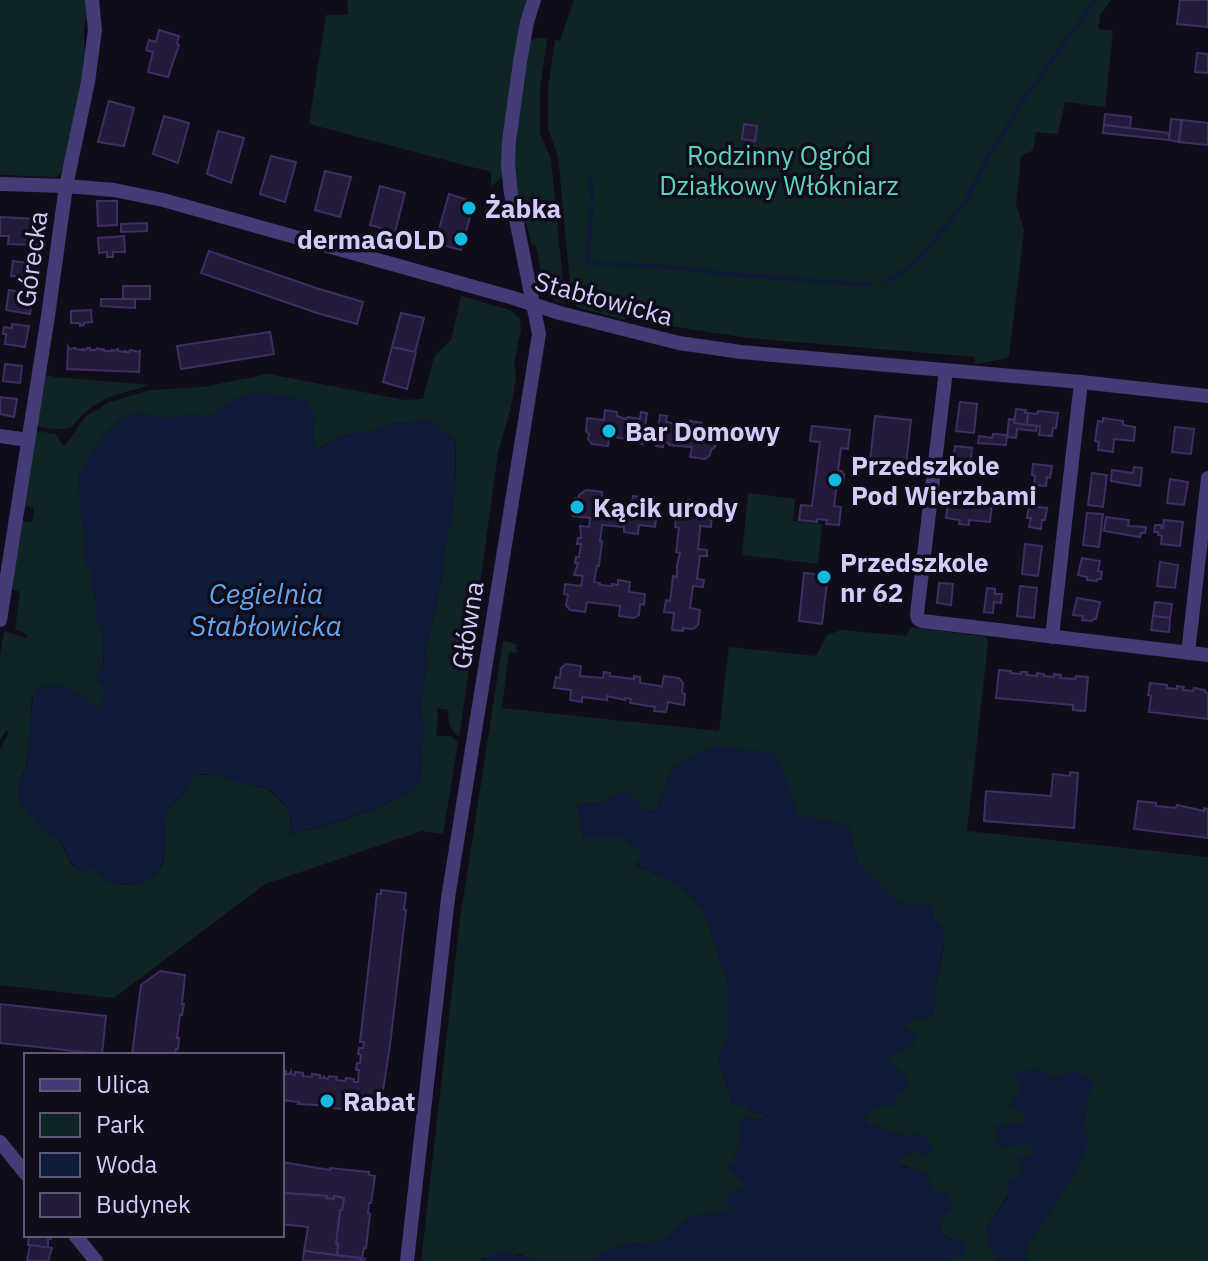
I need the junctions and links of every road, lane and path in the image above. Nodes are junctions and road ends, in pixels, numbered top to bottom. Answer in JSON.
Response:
{"nodes":[{"id":1,"x":92,"y":0,"type":"edge"},
{"id":2,"x":534,"y":0,"type":"edge"},
{"id":3,"x":0,"y":184,"type":"edge"},
{"id":4,"x":66,"y":186,"type":"junction"},
{"id":5,"x":533,"y":304,"type":"junction"},
{"id":6,"x":946,"y":370,"type":"junction"},
{"id":7,"x":1081,"y":382,"type":"junction"},
{"id":8,"x":1208,"y":396,"type":"edge"},
{"id":9,"x":0,"y":436,"type":"edge"},
{"id":10,"x":28,"y":440,"type":"junction"},
{"id":11,"x":1208,"y":478,"type":"edge"},
{"id":12,"x":0,"y":620,"type":"edge"},
{"id":13,"x":1052,"y":637,"type":"junction"},
{"id":14,"x":1188,"y":653,"type":"junction"},
{"id":15,"x":1208,"y":655,"type":"edge"},
{"id":16,"x":0,"y":1142,"type":"edge"},
{"id":17,"x":24,"y":1172,"type":"edge"},
{"id":18,"x":77,"y":1237,"type":"edge"},
{"id":19,"x":96,"y":1261,"type":"edge"},
{"id":20,"x":407,"y":1261,"type":"edge"}],
"edges":[{"from":1,"to":4,"type":"street","name":"Górecka"},
{"from":2,"to":5,"type":"street","name":"Główna"},
{"from":3,"to":4,"type":"street","name":"Stabłowicka"},
{"from":4,"to":5,"type":"street","name":"Stabłowicka"},
{"from":4,"to":10,"type":"street","name":"Górecka"},
{"from":5,"to":6,"type":"street","name":"Stabłowicka"},
{"from":5,"to":20,"type":"street","name":"Główna"},
{"from":6,"to":7,"type":"street","name":"Stabłowicka"},
{"from":6,"to":13,"type":"street"},
{"from":7,"to":8,"type":"street","name":"Stabłowicka"},
{"from":7,"to":13,"type":"street"},
{"from":9,"to":10,"type":"street"},
{"from":10,"to":12,"type":"street","name":"Górecka"},
{"from":11,"to":14,"type":"street"},
{"from":13,"to":14,"type":"street"},
{"from":14,"to":15,"type":"street"},
{"from":16,"to":17,"type":"street"},
{"from":18,"to":19,"type":"street"}]}
